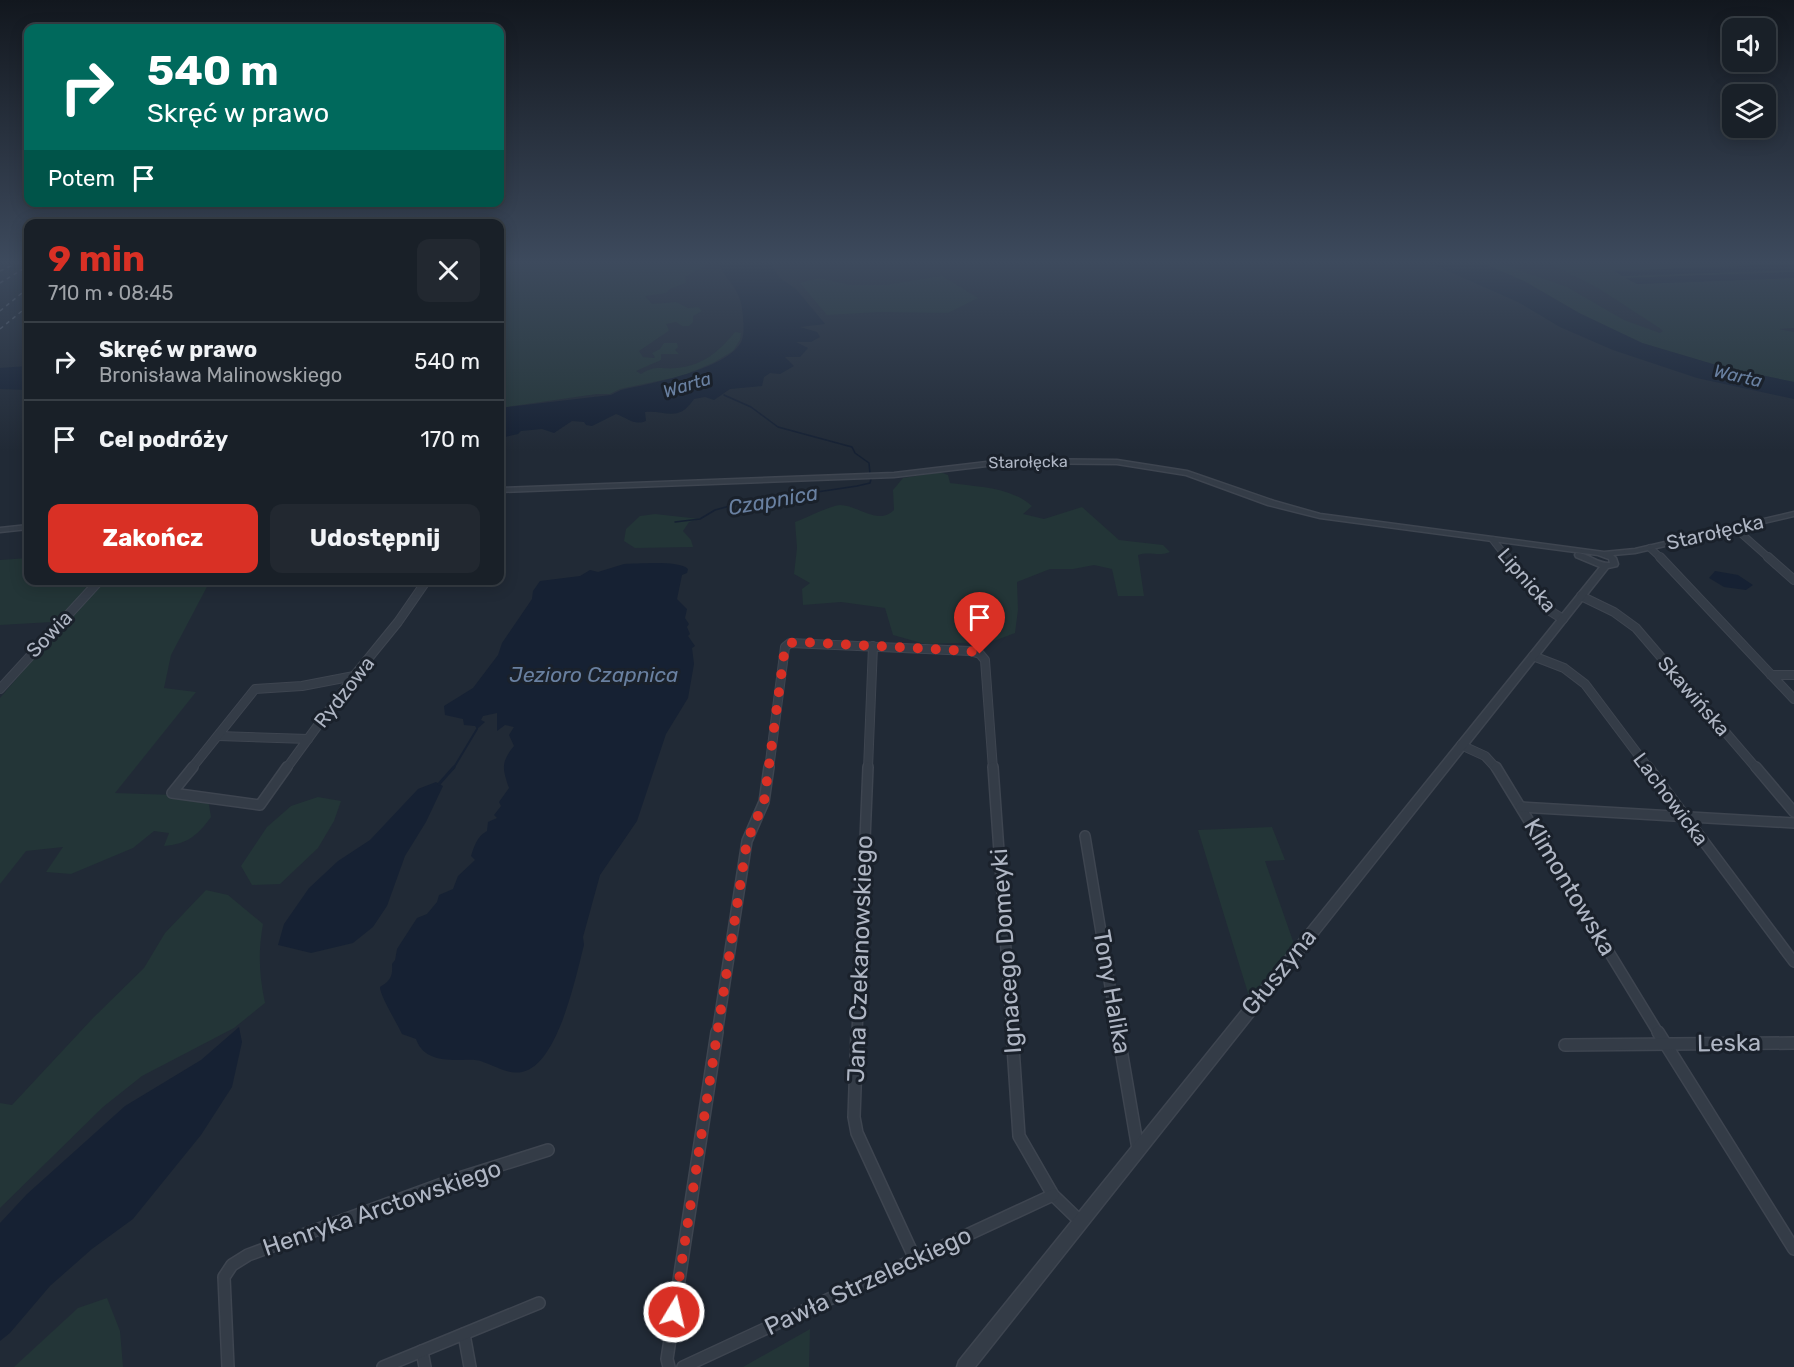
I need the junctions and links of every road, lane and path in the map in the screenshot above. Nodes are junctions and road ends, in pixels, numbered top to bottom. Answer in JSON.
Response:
{"nodes":[{"id":1,"x":504,"y":490,"type":"edge"},
{"id":2,"x":1794,"y":514,"type":"edge"},
{"id":3,"x":24,"y":528,"type":"edge"},
{"id":4,"x":1735,"y":528,"type":"junction"},
{"id":5,"x":0,"y":530,"type":"edge"},
{"id":6,"x":1493,"y":540,"type":"junction"},
{"id":7,"x":1650,"y":548,"type":"junction"},
{"id":8,"x":1635,"y":551,"type":"junction"},
{"id":9,"x":1604,"y":554,"type":"junction"},
{"id":10,"x":1590,"y":555,"type":"junction"},
{"id":11,"x":1612,"y":558,"type":"junction"},
{"id":12,"x":1595,"y":564,"type":"junction"},
{"id":13,"x":1605,"y":566,"type":"junction"},
{"id":14,"x":1594,"y":579,"type":"junction"},
{"id":15,"x":1794,"y":580,"type":"edge"},
{"id":16,"x":95,"y":585,"type":"edge"},
{"id":17,"x":424,"y":585,"type":"edge"},
{"id":18,"x":1581,"y":596,"type":"junction"},
{"id":19,"x":1563,"y":619,"type":"junction"},
{"id":20,"x":873,"y":646,"type":"junction"},
{"id":21,"x":1533,"y":656,"type":"junction"},
{"id":22,"x":1771,"y":675,"type":"junction"},
{"id":23,"x":1794,"y":675,"type":"edge"},
{"id":24,"x":356,"y":676,"type":"junction"},
{"id":25,"x":0,"y":689,"type":"edge"},
{"id":26,"x":1794,"y":699,"type":"edge"},
{"id":27,"x":218,"y":736,"type":"junction"},
{"id":28,"x":308,"y":739,"type":"junction"},
{"id":29,"x":1461,"y":745,"type":"junction"},
{"id":30,"x":1521,"y":807,"type":"junction"},
{"id":31,"x":1794,"y":812,"type":"edge"},
{"id":32,"x":1684,"y":817,"type":"junction"},
{"id":33,"x":1794,"y":823,"type":"edge"},
{"id":34,"x":1085,"y":836,"type":"dead end"},
{"id":35,"x":1794,"y":962,"type":"edge"},
{"id":36,"x":1794,"y":1043,"type":"edge"},
{"id":37,"x":1665,"y":1044,"type":"junction"},
{"id":38,"x":1565,"y":1045,"type":"dead end"},
{"id":39,"x":1138,"y":1149,"type":"junction"},
{"id":40,"x":548,"y":1150,"type":"dead end"},
{"id":41,"x":1053,"y":1195,"type":"junction"},
{"id":42,"x":1081,"y":1222,"type":"junction"},
{"id":43,"x":1794,"y":1249,"type":"edge"},
{"id":44,"x":915,"y":1259,"type":"junction"},
{"id":45,"x":539,"y":1303,"type":"dead end"},
{"id":46,"x":464,"y":1334,"type":"junction"},
{"id":47,"x":422,"y":1351,"type":"junction"},
{"id":48,"x":228,"y":1367,"type":"edge"},
{"id":49,"x":383,"y":1367,"type":"edge"},
{"id":50,"x":425,"y":1367,"type":"edge"},
{"id":51,"x":470,"y":1367,"type":"edge"},
{"id":52,"x":669,"y":1367,"type":"edge"},
{"id":53,"x":683,"y":1367,"type":"edge"},
{"id":54,"x":965,"y":1367,"type":"edge"}],
"edges":[{"from":1,"to":6,"type":"street","name":"Starołęcka"},
{"from":2,"to":4,"type":"street","name":"Starołęcka"},
{"from":3,"to":5,"type":"street"},
{"from":4,"to":7,"type":"street","name":"Starołęcka"},
{"from":4,"to":15,"type":"street"},
{"from":6,"to":10,"type":"street","name":"Starołęcka"},
{"from":6,"to":19,"type":"street","name":"Lipnicka"},
{"from":7,"to":8,"type":"street","name":"Starołęcka"},
{"from":7,"to":22,"type":"street"},
{"from":8,"to":9,"type":"street","name":"Starołęcka"},
{"from":8,"to":11,"type":"street","name":"Starołęcka"},
{"from":9,"to":10,"type":"street","name":"Starołęcka"},
{"from":9,"to":11,"type":"street"},
{"from":10,"to":12,"type":"street"},
{"from":11,"to":13,"type":"street","name":"Głuszyna"},
{"from":12,"to":13,"type":"street"},
{"from":12,"to":14,"type":"street"},
{"from":13,"to":14,"type":"street","name":"Głuszyna"},
{"from":14,"to":18,"type":"street","name":"Głuszyna"},
{"from":16,"to":25,"type":"street","name":"Sowia"},
{"from":17,"to":24,"type":"street","name":"Rydzowa"},
{"from":18,"to":19,"type":"street","name":"Głuszyna"},
{"from":18,"to":31,"type":"street","name":"Skawińska"},
{"from":19,"to":21,"type":"street","name":"Głuszyna"},
{"from":20,"to":41,"type":"street","name":"Ignacego Domeyki"},
{"from":20,"to":44,"type":"street","name":"Jana Czekanowskiego"},
{"from":20,"to":52,"type":"street"},
{"from":21,"to":29,"type":"street","name":"Głuszyna"},
{"from":21,"to":32,"type":"street","name":"Lachowicka"},
{"from":22,"to":23,"type":"street"},
{"from":22,"to":26,"type":"street"},
{"from":24,"to":27,"type":"street"},
{"from":24,"to":28,"type":"street","name":"Rydzowa"},
{"from":27,"to":28,"type":"street"},
{"from":27,"to":28,"type":"street","name":"Rydzowa"},
{"from":29,"to":30,"type":"street","name":"Klimontowska"},
{"from":29,"to":39,"type":"street","name":"Głuszyna"},
{"from":30,"to":32,"type":"street"},
{"from":30,"to":37,"type":"street","name":"Klimontowska"},
{"from":32,"to":33,"type":"street"},
{"from":32,"to":35,"type":"street","name":"Lachowicka"},
{"from":34,"to":39,"type":"street","name":"Tony Halika"},
{"from":36,"to":37,"type":"street","name":"Leska"},
{"from":37,"to":38,"type":"street"},
{"from":37,"to":43,"type":"street","name":"Klimontowska"},
{"from":39,"to":42,"type":"street","name":"Głuszyna"},
{"from":40,"to":48,"type":"street","name":"Henryka Arctowskiego"},
{"from":41,"to":42,"type":"street","name":"Ignacego Domeyki"},
{"from":41,"to":44,"type":"street","name":"Pawła Strzeleckiego"},
{"from":42,"to":54,"type":"street","name":"Głuszyna"},
{"from":44,"to":53,"type":"street","name":"Pawła Strzeleckiego"},
{"from":45,"to":46,"type":"street"},
{"from":46,"to":47,"type":"street"},
{"from":46,"to":51,"type":"street"},
{"from":47,"to":49,"type":"street"},
{"from":47,"to":50,"type":"street"}]}
